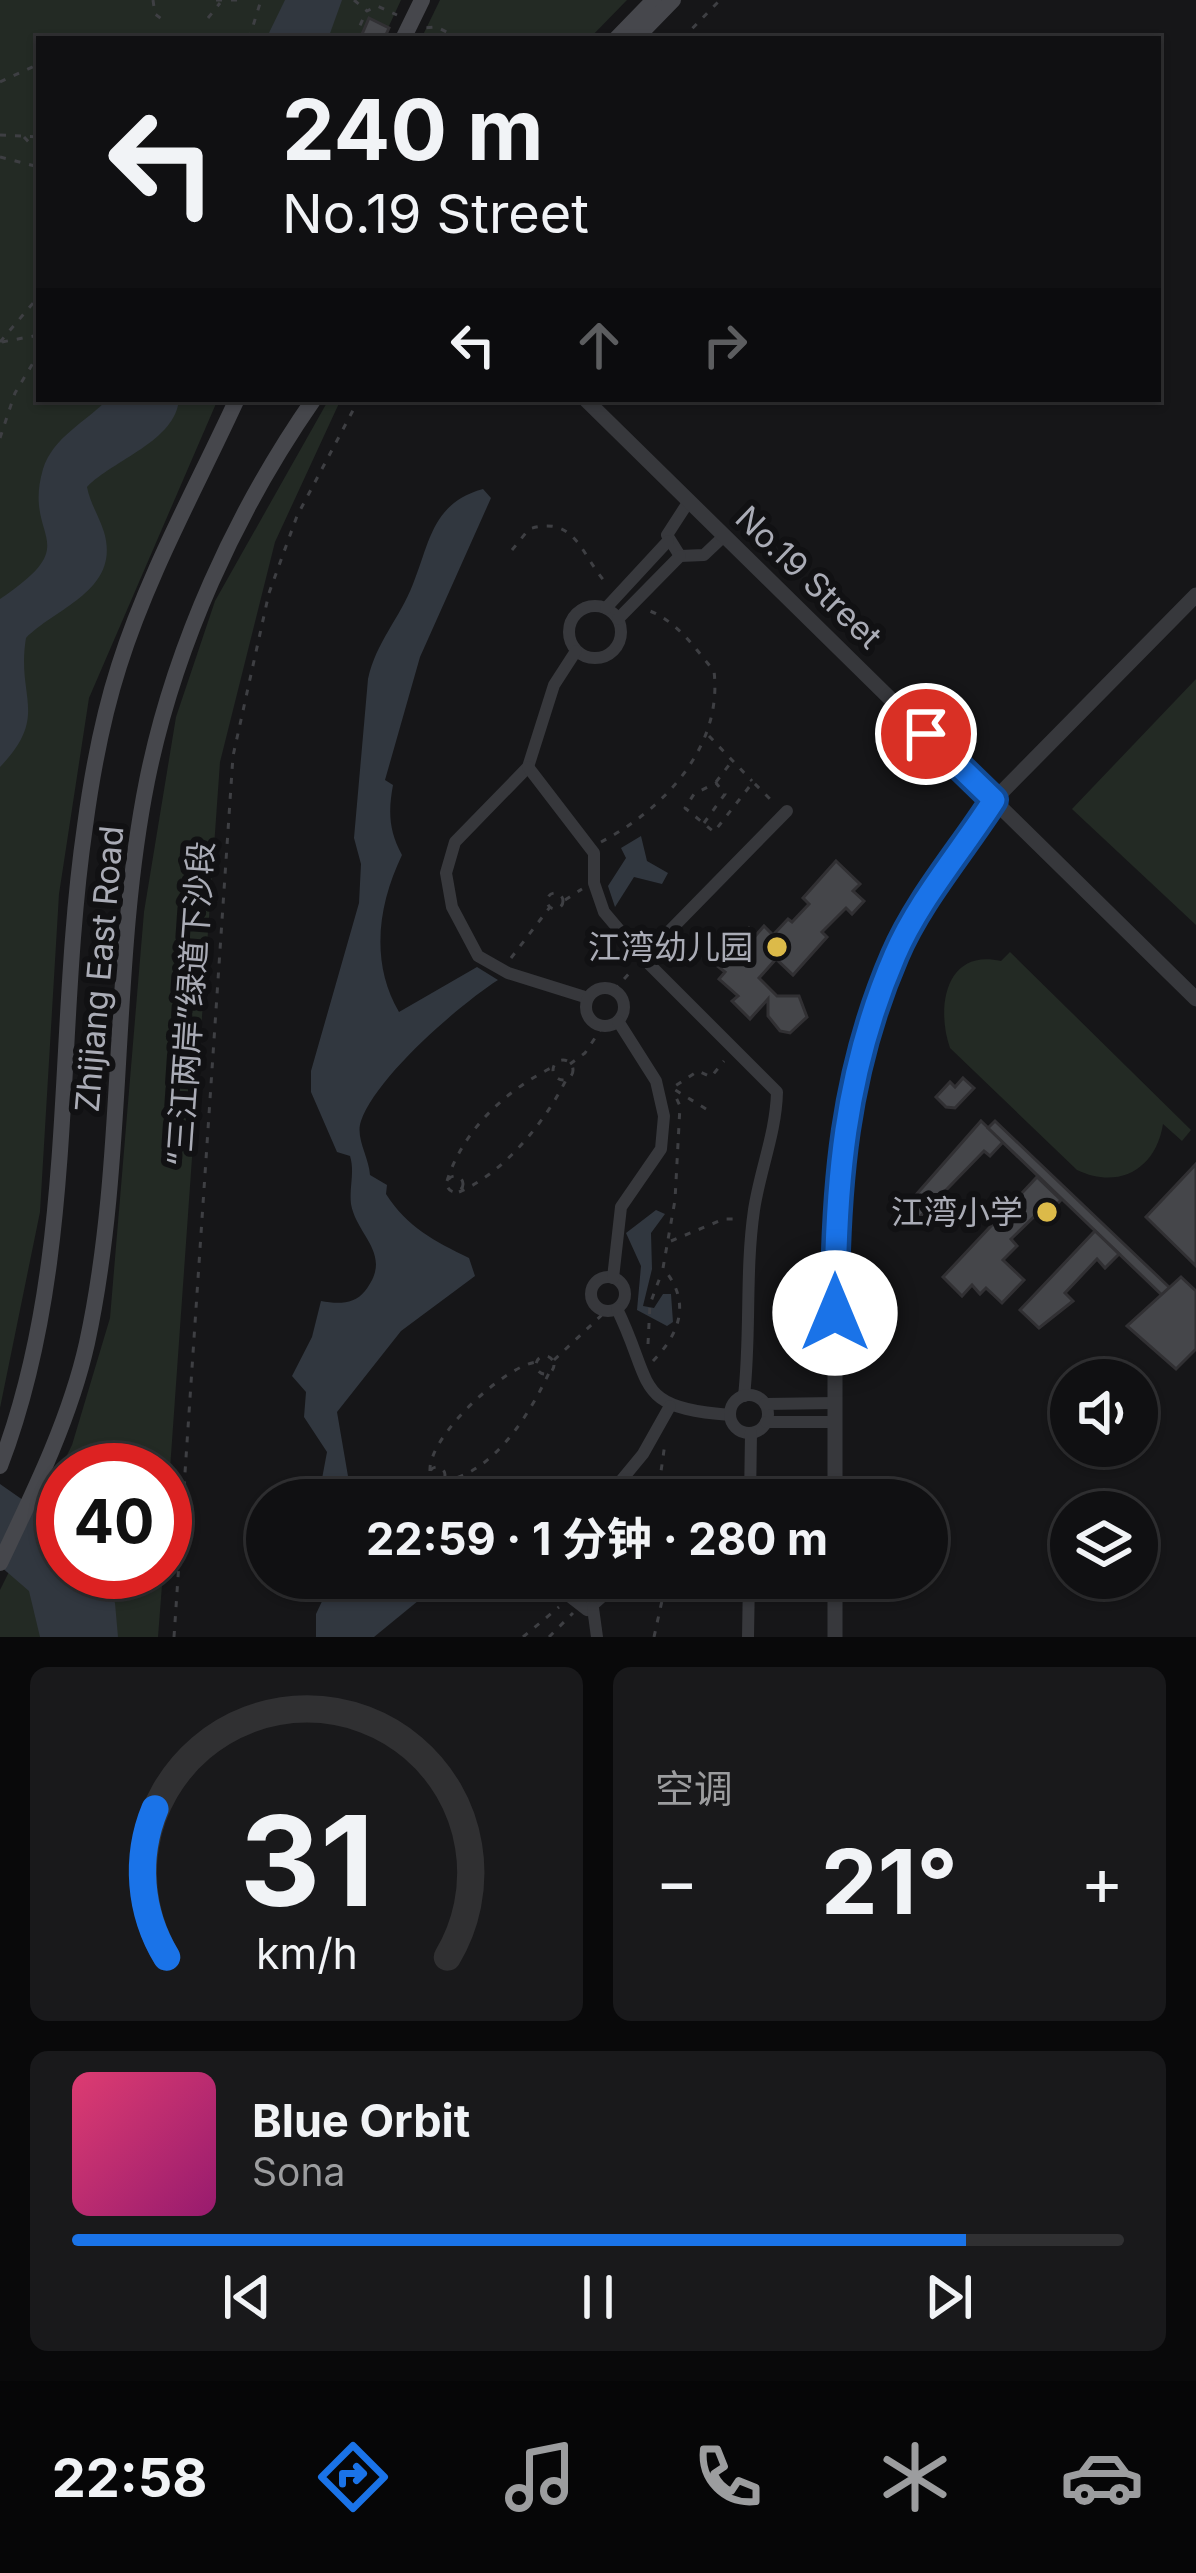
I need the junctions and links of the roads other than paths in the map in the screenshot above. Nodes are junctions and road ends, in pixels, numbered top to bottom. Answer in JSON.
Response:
{"nodes":[{"id":1,"x":422,"y":0,"type":"edge"},
{"id":2,"x":654,"y":0,"type":"edge"},
{"id":3,"x":673,"y":0,"type":"edge"},
{"id":4,"x":404,"y":36,"type":"edge"},
{"id":5,"x":619,"y":36,"type":"edge"},
{"id":6,"x":638,"y":36,"type":"edge"},
{"id":7,"x":239,"y":402,"type":"edge"},
{"id":8,"x":298,"y":402,"type":"edge"},
{"id":9,"x":312,"y":402,"type":"edge"},
{"id":10,"x":588,"y":402,"type":"edge"},
{"id":11,"x":689,"y":501,"type":"junction"},
{"id":12,"x":244,"y":517,"type":"junction"},
{"id":13,"x":724,"y":536,"type":"junction"},
{"id":14,"x":668,"y":541,"type":"junction"},
{"id":15,"x":680,"y":556,"type":"junction"},
{"id":16,"x":1196,"y":595,"type":"edge"},
{"id":17,"x":606,"y":608,"type":"junction"},
{"id":18,"x":618,"y":619,"type":"junction"},
{"id":19,"x":576,"y":651,"type":"junction"},
{"id":20,"x":528,"y":767,"type":"junction"},
{"id":21,"x":994,"y":800,"type":"junction"},
{"id":22,"x":786,"y":813,"type":"road end"},
{"id":23,"x":644,"y":958,"type":"junction"},
{"id":24,"x":588,"y":998,"type":"junction"},
{"id":25,"x":1196,"y":999,"type":"edge"},
{"id":26,"x":619,"y":1021,"type":"junction"},
{"id":27,"x":613,"y":1278,"type":"junction"},
{"id":28,"x":611,"y":1310,"type":"junction"},
{"id":29,"x":744,"y":1396,"type":"junction"},
{"id":30,"x":835,"y":1403,"type":"junction"},
{"id":31,"x":765,"y":1405,"type":"junction"},
{"id":32,"x":670,"y":1406,"type":"junction"},
{"id":33,"x":730,"y":1415,"type":"junction"},
{"id":34,"x":766,"y":1422,"type":"junction"},
{"id":35,"x":835,"y":1422,"type":"junction"},
{"id":36,"x":751,"y":1433,"type":"junction"},
{"id":37,"x":1,"y":1463,"type":"edge"},
{"id":38,"x":620,"y":1479,"type":"edge"},
{"id":39,"x":750,"y":1479,"type":"edge"},
{"id":40,"x":835,"y":1479,"type":"edge"},
{"id":41,"x":0,"y":1563,"type":"edge"},
{"id":42,"x":579,"y":1599,"type":"edge"},
{"id":43,"x":594,"y":1599,"type":"edge"},
{"id":44,"x":749,"y":1599,"type":"edge"},
{"id":45,"x":835,"y":1599,"type":"edge"},
{"id":46,"x":580,"y":1605,"type":"junction"},
{"id":47,"x":597,"y":1637,"type":"edge"},
{"id":48,"x":748,"y":1637,"type":"edge"},
{"id":49,"x":835,"y":1637,"type":"edge"}],
"edges":[{"from":1,"to":4,"type":"main road"},
{"from":2,"to":5,"type":"main road"},
{"from":3,"to":6,"type":"main road"},
{"from":7,"to":37,"type":"main road","name":"Zhijiang East Road"},
{"from":8,"to":12,"type":"main road"},
{"from":9,"to":12,"type":"main road","name":"Zhijiang East Road"},
{"from":10,"to":11,"type":"street","name":"No.19 Street"},
{"from":11,"to":13,"type":"street","name":"No.19 Street"},
{"from":11,"to":14,"type":"street"},
{"from":12,"to":41,"type":"main road","name":"Zhijiang East Road"},
{"from":13,"to":15,"type":"street"},
{"from":13,"to":21,"type":"street","name":"No.19 Street"},
{"from":14,"to":15,"type":"street"},
{"from":14,"to":17,"type":"street"},
{"from":15,"to":18,"type":"street"},
{"from":16,"to":21,"type":"street"},
{"from":17,"to":18,"type":"street"},
{"from":17,"to":19,"type":"street"},
{"from":18,"to":19,"type":"street"},
{"from":19,"to":20,"type":"street"},
{"from":20,"to":23,"type":"street"},
{"from":20,"to":24,"type":"street"},
{"from":21,"to":25,"type":"street","name":"No.19 Street"},
{"from":21,"to":30,"type":"street"},
{"from":22,"to":23,"type":"street"},
{"from":23,"to":29,"type":"street"},
{"from":24,"to":26,"type":"street"},
{"from":24,"to":26,"type":"street"},
{"from":26,"to":27,"type":"street"},
{"from":27,"to":28,"type":"street"},
{"from":27,"to":28,"type":"street"},
{"from":28,"to":32,"type":"street"},
{"from":29,"to":31,"type":"street"},
{"from":29,"to":33,"type":"street"},
{"from":30,"to":31,"type":"street"},
{"from":30,"to":35,"type":"street"},
{"from":31,"to":34,"type":"street"},
{"from":32,"to":33,"type":"street"},
{"from":32,"to":38,"type":"street"},
{"from":33,"to":36,"type":"street"},
{"from":34,"to":35,"type":"street"},
{"from":34,"to":36,"type":"street"},
{"from":35,"to":40,"type":"street"},
{"from":36,"to":39,"type":"street"},
{"from":42,"to":46,"type":"street"},
{"from":43,"to":46,"type":"street"},
{"from":44,"to":48,"type":"street"},
{"from":45,"to":49,"type":"street"},
{"from":46,"to":47,"type":"street"}]}
